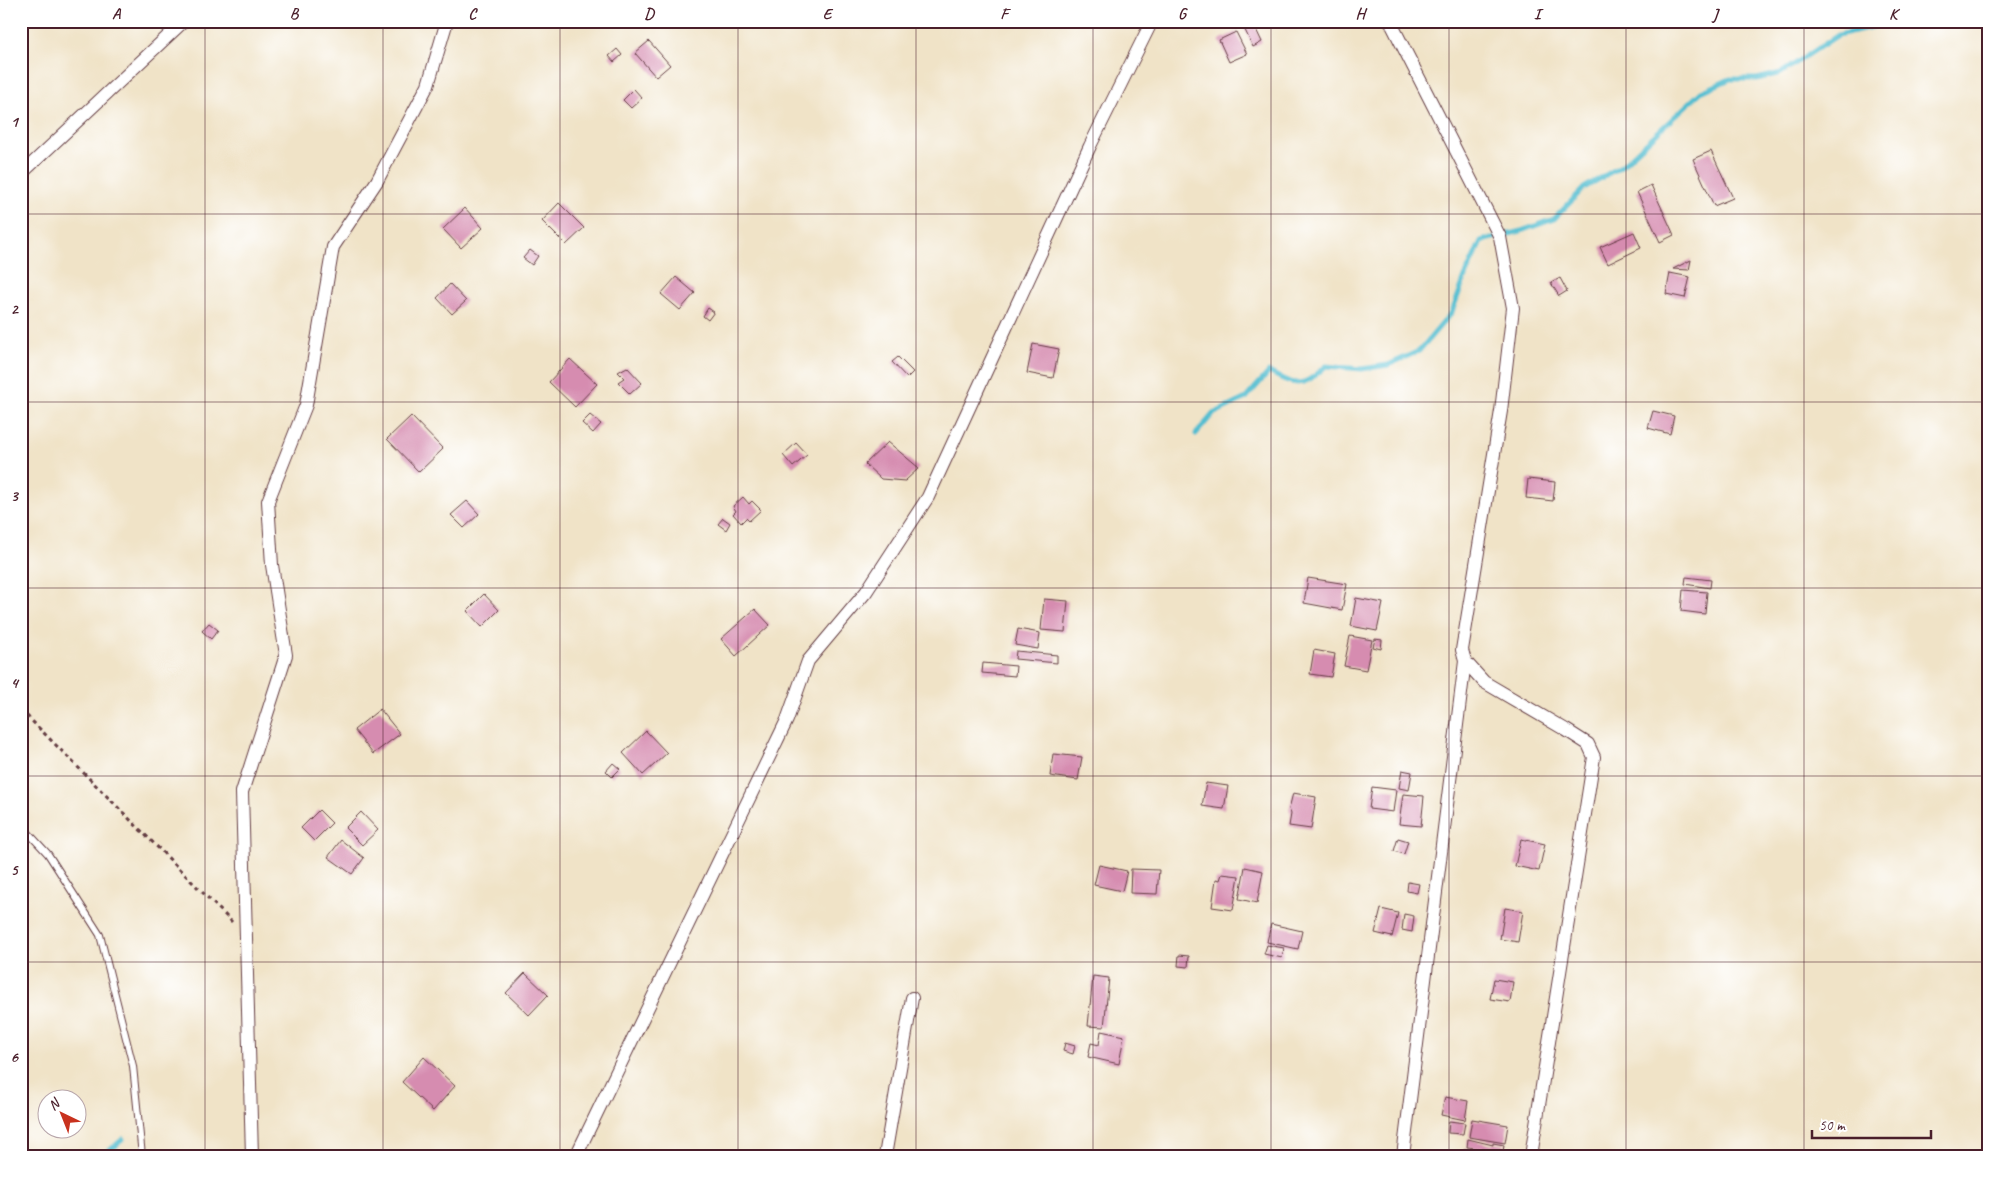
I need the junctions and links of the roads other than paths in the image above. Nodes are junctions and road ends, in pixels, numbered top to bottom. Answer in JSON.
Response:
{"nodes":[{"id":1,"x":184,"y":21,"type":"edge"},
{"id":2,"x":447,"y":21,"type":"edge"},
{"id":3,"x":1152,"y":21,"type":"edge"},
{"id":4,"x":1390,"y":21,"type":"edge"},
{"id":5,"x":21,"y":174,"type":"edge"},
{"id":6,"x":1465,"y":661,"type":"junction"},
{"id":7,"x":21,"y":825,"type":"edge"},
{"id":8,"x":912,"y":998,"type":"dead end"},
{"id":9,"x":142,"y":1156,"type":"edge"},
{"id":10,"x":252,"y":1156,"type":"edge"},
{"id":11,"x":576,"y":1156,"type":"edge"},
{"id":12,"x":885,"y":1156,"type":"edge"},
{"id":13,"x":1403,"y":1156,"type":"edge"},
{"id":14,"x":1531,"y":1156,"type":"edge"}],
"edges":[{"from":1,"to":5,"type":"street"},
{"from":2,"to":10,"type":"street"},
{"from":3,"to":11,"type":"street"},
{"from":4,"to":6,"type":"street"},
{"from":6,"to":13,"type":"street"},
{"from":6,"to":14,"type":"street"},
{"from":7,"to":9,"type":"lane"},
{"from":8,"to":12,"type":"street"}]}
